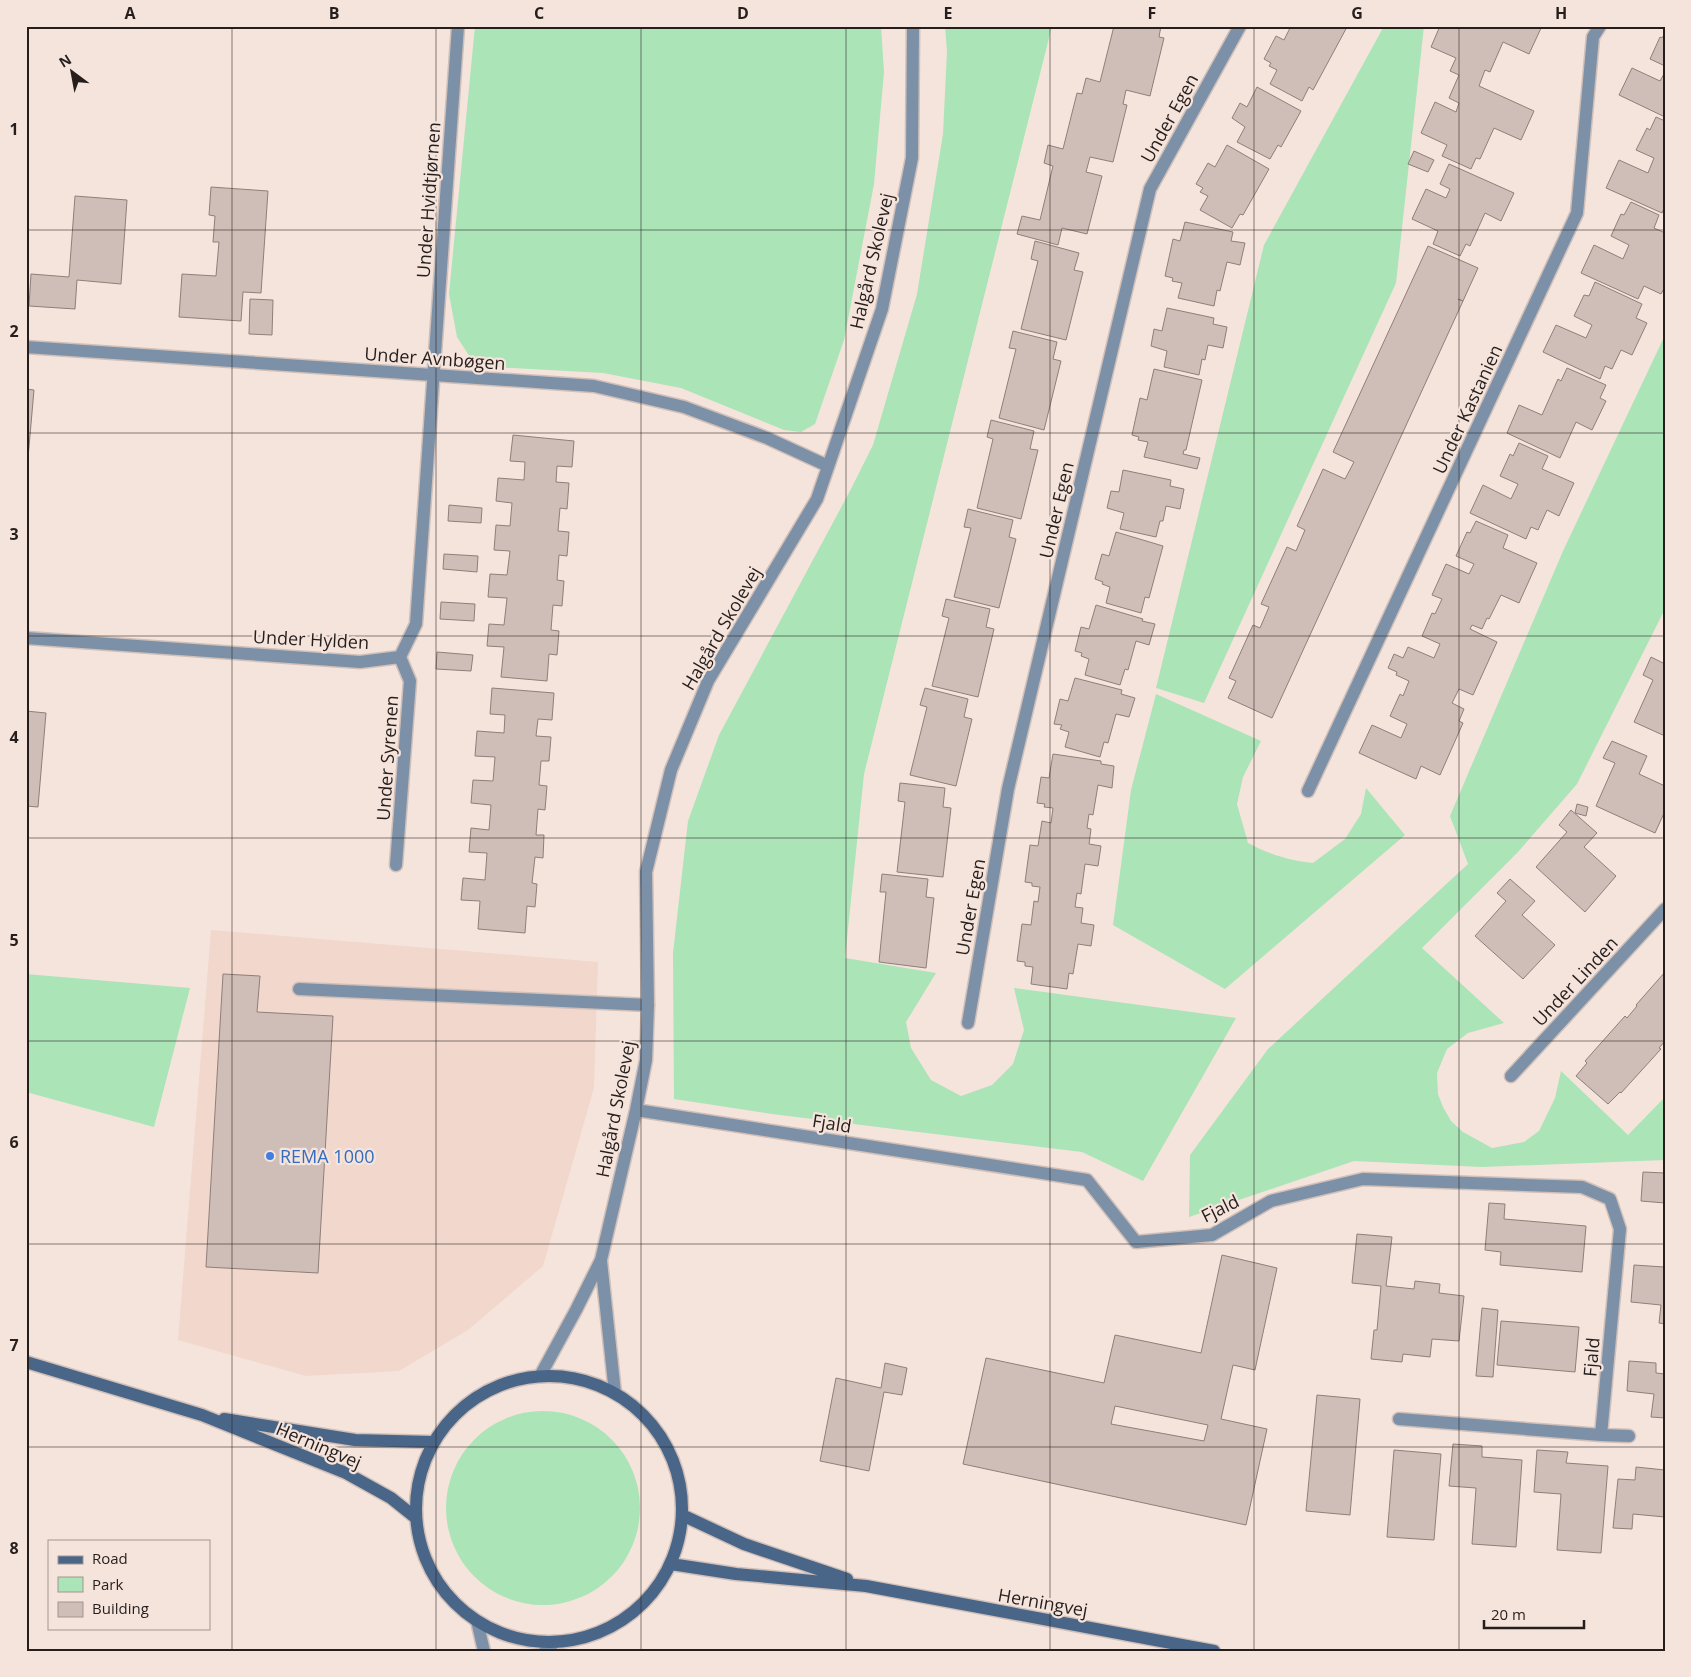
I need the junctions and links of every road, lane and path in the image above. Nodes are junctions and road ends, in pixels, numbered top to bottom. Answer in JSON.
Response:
{"nodes":[{"id":1,"x":458,"y":26,"type":"edge"},
{"id":2,"x":913,"y":26,"type":"edge"},
{"id":3,"x":1240,"y":26,"type":"edge"},
{"id":4,"x":1600,"y":26,"type":"edge"},
{"id":5,"x":26,"y":347,"type":"edge"},
{"id":6,"x":432,"y":375,"type":"junction"},
{"id":7,"x":828,"y":466,"type":"junction"},
{"id":8,"x":26,"y":638,"type":"edge"},
{"id":9,"x":400,"y":657,"type":"junction"},
{"id":10,"x":1308,"y":791,"type":"dead end"},
{"id":11,"x":396,"y":865,"type":"dead end"},
{"id":12,"x":1665,"y":909,"type":"edge"},
{"id":13,"x":299,"y":989,"type":"dead end"},
{"id":14,"x":648,"y":1005,"type":"junction"},
{"id":15,"x":968,"y":1024,"type":"dead end"},
{"id":16,"x":1511,"y":1076,"type":"dead end"},
{"id":17,"x":636,"y":1110,"type":"junction"},
{"id":18,"x":601,"y":1260,"type":"junction"},
{"id":19,"x":26,"y":1362,"type":"edge"},
{"id":20,"x":540,"y":1376,"type":"junction"},
{"id":21,"x":615,"y":1393,"type":"junction"},
{"id":22,"x":202,"y":1415,"type":"junction"},
{"id":23,"x":1399,"y":1419,"type":"dead end"},
{"id":24,"x":1602,"y":1435,"type":"junction"},
{"id":25,"x":1628,"y":1436,"type":"dead end"},
{"id":26,"x":433,"y":1442,"type":"junction"},
{"id":27,"x":682,"y":1515,"type":"junction"},
{"id":28,"x":416,"y":1518,"type":"junction"},
{"id":29,"x":671,"y":1564,"type":"junction"},
{"id":30,"x":866,"y":1586,"type":"junction"},
{"id":31,"x":476,"y":1621,"type":"junction"},
{"id":32,"x":550,"y":1646,"type":"edge"},
{"id":33,"x":484,"y":1651,"type":"edge"},
{"id":34,"x":1214,"y":1651,"type":"edge"}],
"edges":[{"from":1,"to":6,"type":"street","name":"Under Hvidtjørnen"},
{"from":2,"to":7,"type":"street","name":"Halgård Skolevej"},
{"from":3,"to":15,"type":"street","name":"Under Egen"},
{"from":4,"to":10,"type":"street","name":"Under Kastanien"},
{"from":5,"to":6,"type":"street","name":"Under Avnbøgen"},
{"from":6,"to":7,"type":"street","name":"Under Avnbøgen"},
{"from":6,"to":9,"type":"street"},
{"from":7,"to":14,"type":"street","name":"Halgård Skolevej"},
{"from":8,"to":9,"type":"street","name":"Under Hylden"},
{"from":9,"to":11,"type":"street","name":"Under Syrenen"},
{"from":12,"to":16,"type":"street","name":"Under Linden"},
{"from":13,"to":14,"type":"street"},
{"from":14,"to":17,"type":"street","name":"Halgård Skolevej"},
{"from":17,"to":18,"type":"street","name":"Halgård Skolevej"},
{"from":17,"to":24,"type":"street","name":"Fjald"},
{"from":18,"to":20,"type":"street","name":"Halgård Skolevej"},
{"from":18,"to":21,"type":"street","name":"Halgård Skolevej"},
{"from":19,"to":22,"type":"main road","name":"Herningvej"},
{"from":20,"to":21,"type":"main road"},
{"from":20,"to":26,"type":"main road"},
{"from":21,"to":27,"type":"main road"},
{"from":22,"to":26,"type":"main road","name":"Herningvej"},
{"from":22,"to":28,"type":"main road","name":"Herningvej"},
{"from":23,"to":24,"type":"street"},
{"from":24,"to":25,"type":"street"},
{"from":26,"to":28,"type":"main road"},
{"from":27,"to":29,"type":"main road"},
{"from":27,"to":30,"type":"main road","name":"Herningvej"},
{"from":28,"to":31,"type":"main road"},
{"from":29,"to":30,"type":"main road","name":"Herningvej"},
{"from":29,"to":32,"type":"main road"},
{"from":30,"to":34,"type":"main road","name":"Herningvej"},
{"from":31,"to":32,"type":"main road"},
{"from":31,"to":33,"type":"street"}]}
